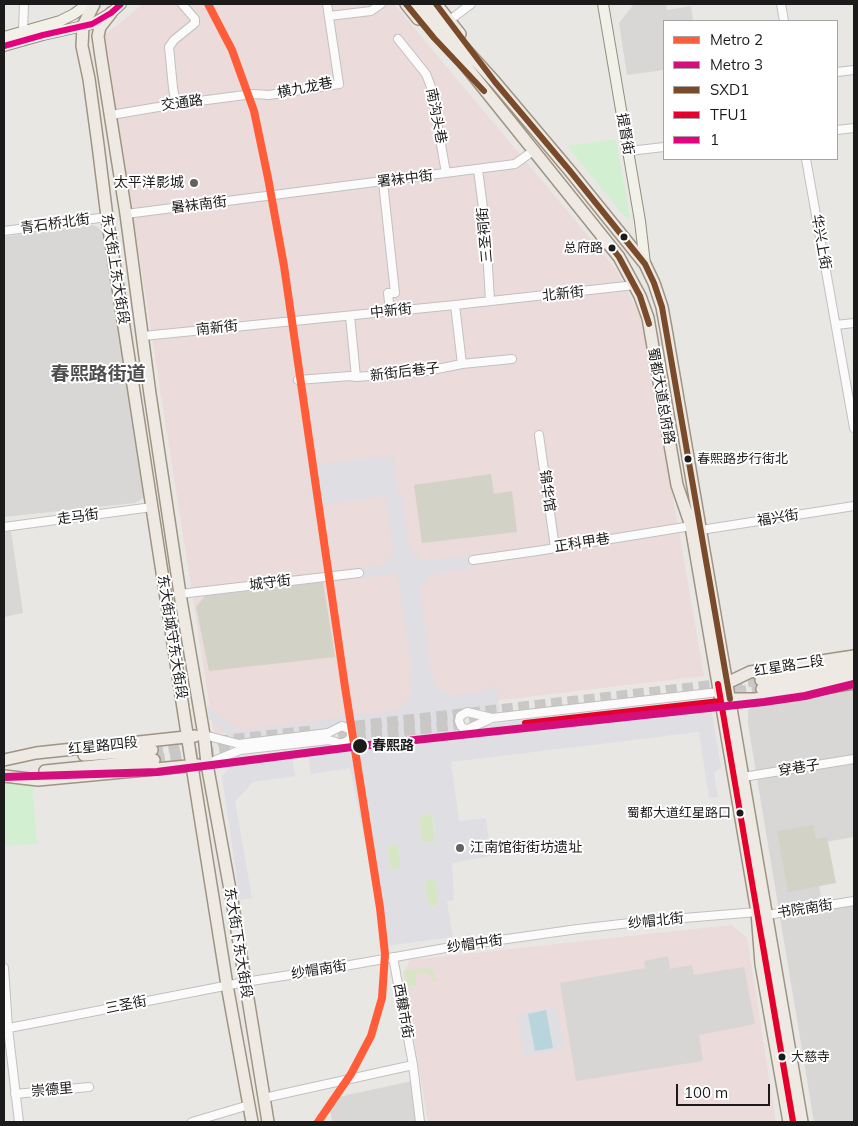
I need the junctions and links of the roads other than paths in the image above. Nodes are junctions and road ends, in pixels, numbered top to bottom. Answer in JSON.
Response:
{"nodes":[{"id":1,"x":24,"y":4,"type":"edge"},
{"id":2,"x":88,"y":4,"type":"edge"},
{"id":3,"x":94,"y":4,"type":"edge"},
{"id":4,"x":121,"y":4,"type":"edge"},
{"id":5,"x":182,"y":4,"type":"edge"},
{"id":6,"x":327,"y":4,"type":"edge"},
{"id":7,"x":382,"y":4,"type":"edge"},
{"id":8,"x":406,"y":4,"type":"edge"},
{"id":9,"x":416,"y":4,"type":"edge"},
{"id":10,"x":426,"y":4,"type":"edge"},
{"id":11,"x":436,"y":4,"type":"edge"},
{"id":12,"x":471,"y":4,"type":"edge"},
{"id":13,"x":603,"y":4,"type":"edge"},
{"id":14,"x":781,"y":4,"type":"edge"},
{"id":15,"x":110,"y":13,"type":"junction"},
{"id":16,"x":329,"y":16,"type":"junction"},
{"id":17,"x":450,"y":20,"type":"junction"},
{"id":18,"x":784,"y":20,"type":"edge"},
{"id":19,"x":83,"y":26,"type":"junction"},
{"id":20,"x":23,"y":31,"type":"junction"},
{"id":21,"x":4,"y":37,"type":"edge"},
{"id":22,"x":398,"y":39,"type":"dead end"},
{"id":23,"x":4,"y":46,"type":"edge"},
{"id":24,"x":854,"y":70,"type":"edge"},
{"id":25,"x":838,"y":72,"type":"edge"},
{"id":26,"x":104,"y":77,"type":"junction"},
{"id":27,"x":88,"y":79,"type":"junction"},
{"id":28,"x":496,"y":82,"type":"junction"},
{"id":29,"x":484,"y":90,"type":"junction"},
{"id":30,"x":253,"y":94,"type":"joint"},
{"id":31,"x":176,"y":104,"type":"junction"},
{"id":32,"x":111,"y":115,"type":"junction"},
{"id":33,"x":854,"y":128,"type":"edge"},
{"id":34,"x":838,"y":130,"type":"edge"},
{"id":35,"x":663,"y":147,"type":"edge"},
{"id":36,"x":629,"y":151,"type":"junction"},
{"id":37,"x":533,"y":152,"type":"junction"},
{"id":38,"x":806,"y":160,"type":"edge"},
{"id":39,"x":478,"y":169,"type":"junction"},
{"id":40,"x":446,"y":173,"type":"junction"},
{"id":41,"x":383,"y":182,"type":"junction"},
{"id":42,"x":272,"y":196,"type":"joint"},
{"id":43,"x":126,"y":214,"type":"junction"},
{"id":44,"x":106,"y":217,"type":"junction"},
{"id":45,"x":4,"y":231,"type":"edge"},
{"id":46,"x":645,"y":264,"type":"junction"},
{"id":47,"x":635,"y":285,"type":"junction"},
{"id":48,"x":490,"y":301,"type":"junction"},
{"id":49,"x":455,"y":305,"type":"junction"},
{"id":50,"x":390,"y":311,"type":"junction"},
{"id":51,"x":350,"y":316,"type":"junction"},
{"id":52,"x":291,"y":321,"type":"joint"},
{"id":53,"x":854,"y":323,"type":"edge"},
{"id":54,"x":836,"y":326,"type":"junction"},
{"id":55,"x":142,"y":336,"type":"junction"},
{"id":56,"x":512,"y":358,"type":"dead end"},
{"id":57,"x":462,"y":364,"type":"junction"},
{"id":58,"x":356,"y":377,"type":"junction"},
{"id":59,"x":298,"y":380,"type":"dead end"},
{"id":60,"x":851,"y":392,"type":"edge"},
{"id":61,"x":854,"y":428,"type":"edge"},
{"id":62,"x":539,"y":435,"type":"dead end"},
{"id":63,"x":854,"y":506,"type":"edge"},
{"id":64,"x":152,"y":507,"type":"junction"},
{"id":65,"x":167,"y":508,"type":"joint"},
{"id":66,"x":4,"y":527,"type":"edge"},
{"id":67,"x":696,"y":528,"type":"junction"},
{"id":68,"x":555,"y":548,"type":"junction"},
{"id":69,"x":474,"y":560,"type":"dead end"},
{"id":70,"x":359,"y":573,"type":"dead end"},
{"id":71,"x":180,"y":594,"type":"junction"},
{"id":72,"x":854,"y":656,"type":"edge"},
{"id":73,"x":854,"y":664,"type":"edge"},
{"id":74,"x":854,"y":674,"type":"edge"},
{"id":75,"x":854,"y":683,"type":"edge"},
{"id":76,"x":723,"y":687,"type":"junction"},
{"id":77,"x":730,"y":699,"type":"junction"},
{"id":78,"x":492,"y":718,"type":"tunnel mouth"},
{"id":79,"x":188,"y":736,"type":"junction"},
{"id":80,"x":204,"y":736,"type":"junction"},
{"id":81,"x":854,"y":759,"type":"edge"},
{"id":82,"x":4,"y":761,"type":"edge"},
{"id":83,"x":207,"y":764,"type":"junction"},
{"id":84,"x":192,"y":766,"type":"junction"},
{"id":85,"x":4,"y":776,"type":"edge"},
{"id":86,"x":743,"y":777,"type":"junction"},
{"id":87,"x":854,"y":901,"type":"edge"},
{"id":88,"x":762,"y":913,"type":"junction"},
{"id":89,"x":556,"y":933,"type":"joint"},
{"id":90,"x":393,"y":957,"type":"junction"},
{"id":91,"x":4,"y":968,"type":"edge"},
{"id":92,"x":245,"y":982,"type":"junction"},
{"id":93,"x":227,"y":985,"type":"junction"},
{"id":94,"x":6,"y":1028,"type":"edge"},
{"id":95,"x":413,"y":1065,"type":"junction"},
{"id":96,"x":90,"y":1087,"type":"dead end"},
{"id":97,"x":16,"y":1094,"type":"junction"},
{"id":98,"x":264,"y":1098,"type":"junction"},
{"id":99,"x":249,"y":1105,"type":"junction"},
{"id":100,"x":19,"y":1122,"type":"edge"},
{"id":101,"x":192,"y":1122,"type":"edge"},
{"id":102,"x":252,"y":1122,"type":"edge"},
{"id":103,"x":268,"y":1122,"type":"edge"},
{"id":104,"x":420,"y":1122,"type":"edge"},
{"id":105,"x":789,"y":1122,"type":"edge"},
{"id":106,"x":802,"y":1122,"type":"edge"}],
"edges":[{"from":1,"to":20,"type":"street"},
{"from":2,"to":20,"type":"main road"},
{"from":3,"to":19,"type":"main road","name":"东大街上东大街段"},
{"from":4,"to":15,"type":"main road"},
{"from":5,"to":31,"type":"street"},
{"from":6,"to":16,"type":"street","name":"横九龙巷"},
{"from":7,"to":16,"type":"street"},
{"from":8,"to":29,"type":"main road","name":"蜀都大道总府路"},
{"from":9,"to":29,"type":"main road","name":"蜀都大道总府路"},
{"from":10,"to":28,"type":"main road","name":"蜀都大道总府路"},
{"from":11,"to":17,"type":"main road","name":"蜀都大道总府路"},
{"from":12,"to":17,"type":"street"},
{"from":13,"to":36,"type":"main road","name":"提督街"},
{"from":14,"to":18,"type":"street"},
{"from":15,"to":19,"type":"main road"},
{"from":15,"to":26,"type":"main road","name":"东大街上东大街段"},
{"from":16,"to":30,"type":"street","name":"横九龙巷"},
{"from":17,"to":28,"type":"main road","name":"蜀都大道总府路"},
{"from":19,"to":23,"type":"main road"},
{"from":19,"to":27,"type":"main road","name":"东大街上东大街段"},
{"from":20,"to":21,"type":"main road"},
{"from":22,"to":40,"type":"street","name":"南沟头巷"},
{"from":24,"to":25,"type":"street"},
{"from":26,"to":27,"type":"main road"},
{"from":26,"to":32,"type":"main road","name":"东大街上东大街段"},
{"from":27,"to":44,"type":"main road","name":"东大街上东大街段"},
{"from":28,"to":46,"type":"main road","name":"蜀都大道总府路"},
{"from":29,"to":37,"type":"main road","name":"蜀都大道总府路"},
{"from":30,"to":31,"type":"street","name":"交通路"},
{"from":31,"to":32,"type":"street","name":"交通路"},
{"from":32,"to":43,"type":"main road","name":"东大街上东大街段"},
{"from":33,"to":34,"type":"street"},
{"from":35,"to":36,"type":"street"},
{"from":36,"to":46,"type":"main road","name":"提督街"},
{"from":37,"to":39,"type":"street","name":"署袜中街"},
{"from":37,"to":47,"type":"main road","name":"蜀都大道总府路"},
{"from":38,"to":54,"type":"street","name":"华兴上街"},
{"from":39,"to":40,"type":"street","name":"署袜中街"},
{"from":39,"to":48,"type":"street","name":"三圣祠街"},
{"from":40,"to":41,"type":"street","name":"署袜中街"},
{"from":41,"to":42,"type":"street","name":"署袜中街"},
{"from":41,"to":50,"type":"street"},
{"from":42,"to":43,"type":"street","name":"暑袜南街"},
{"from":43,"to":55,"type":"main road","name":"东大街上东大街段"},
{"from":44,"to":45,"type":"street","name":"青石桥北街"},
{"from":44,"to":64,"type":"main road","name":"东大街上东大街段"},
{"from":46,"to":67,"type":"main road","name":"蜀都大道总府路"},
{"from":47,"to":48,"type":"street","name":"北新街"},
{"from":47,"to":67,"type":"main road","name":"蜀都大道总府路"},
{"from":48,"to":49,"type":"street","name":"中新街"},
{"from":49,"to":50,"type":"street","name":"中新街"},
{"from":49,"to":57,"type":"street"},
{"from":50,"to":51,"type":"street","name":"中新街"},
{"from":51,"to":52,"type":"street","name":"中新街"},
{"from":51,"to":58,"type":"street"},
{"from":52,"to":55,"type":"street","name":"南新街"},
{"from":53,"to":54,"type":"street"},
{"from":54,"to":60,"type":"street","name":"华兴上街"},
{"from":55,"to":65,"type":"main road","name":"东大街上东大街段"},
{"from":56,"to":57,"type":"street","name":"新街后巷子"},
{"from":57,"to":58,"type":"street","name":"新街后巷子"},
{"from":58,"to":59,"type":"street","name":"新街后巷子"},
{"from":60,"to":61,"type":"street","name":"华兴上街"},
{"from":62,"to":68,"type":"street","name":"锦华馆"},
{"from":63,"to":67,"type":"street","name":"福兴街"},
{"from":64,"to":66,"type":"street","name":"走马街"},
{"from":64,"to":79,"type":"main road","name":"东大街城守东大街段"},
{"from":65,"to":71,"type":"main road","name":"东大街城守东大街段"},
{"from":67,"to":68,"type":"street","name":"正科甲巷"},
{"from":67,"to":76,"type":"main road","name":"蜀都大道总府路"},
{"from":68,"to":69,"type":"street","name":"正科甲巷"},
{"from":70,"to":71,"type":"street","name":"城守街"},
{"from":71,"to":80,"type":"main road","name":"东大街城守东大街段"},
{"from":72,"to":76,"type":"main road","name":"红星路二段"},
{"from":73,"to":74,"type":"main road"},
{"from":75,"to":77,"type":"main road","name":"红星路二段"},
{"from":76,"to":77,"type":"main road"},
{"from":76,"to":78,"type":"street"},
{"from":76,"to":88,"type":"main road"},
{"from":77,"to":86,"type":"main road"},
{"from":79,"to":80,"type":"main road","name":"红星路四段"},
{"from":79,"to":82,"type":"main road","name":"红星路四段"},
{"from":79,"to":84,"type":"main road","name":"东大街城守东大街段"},
{"from":80,"to":83,"type":"main road","name":"东大街城守东大街段"},
{"from":80,"to":83,"type":"street"},
{"from":81,"to":86,"type":"street","name":"穿巷子"},
{"from":82,"to":85,"type":"main road"},
{"from":83,"to":84,"type":"main road","name":"红星路四段"},
{"from":83,"to":92,"type":"main road","name":"东大街下东大街段"},
{"from":84,"to":85,"type":"main road","name":"红星路四段"},
{"from":84,"to":93,"type":"main road","name":"东大街下东大街段"},
{"from":86,"to":88,"type":"main road"},
{"from":87,"to":88,"type":"street","name":"书院南街"},
{"from":88,"to":89,"type":"street","name":"纱帽北街"},
{"from":88,"to":105,"type":"main road"},
{"from":88,"to":106,"type":"main road"},
{"from":89,"to":90,"type":"street","name":"纱帽中街"},
{"from":90,"to":92,"type":"street","name":"纱帽南街"},
{"from":90,"to":95,"type":"street","name":"西糠市街"},
{"from":91,"to":94,"type":"street"},
{"from":92,"to":93,"type":"street","name":"三圣街"},
{"from":92,"to":98,"type":"main road","name":"东大街下东大街段"},
{"from":93,"to":94,"type":"street","name":"三圣街"},
{"from":93,"to":99,"type":"main road","name":"东大街下东大街段"},
{"from":94,"to":97,"type":"street"},
{"from":95,"to":98,"type":"street"},
{"from":95,"to":104,"type":"street","name":"西糠市街"},
{"from":96,"to":97,"type":"street","name":"崇德里"},
{"from":97,"to":100,"type":"street"},
{"from":98,"to":103,"type":"main road","name":"东大街下东大街段"},
{"from":99,"to":101,"type":"street"},
{"from":99,"to":102,"type":"main road","name":"东大街下东大街段"}]}
